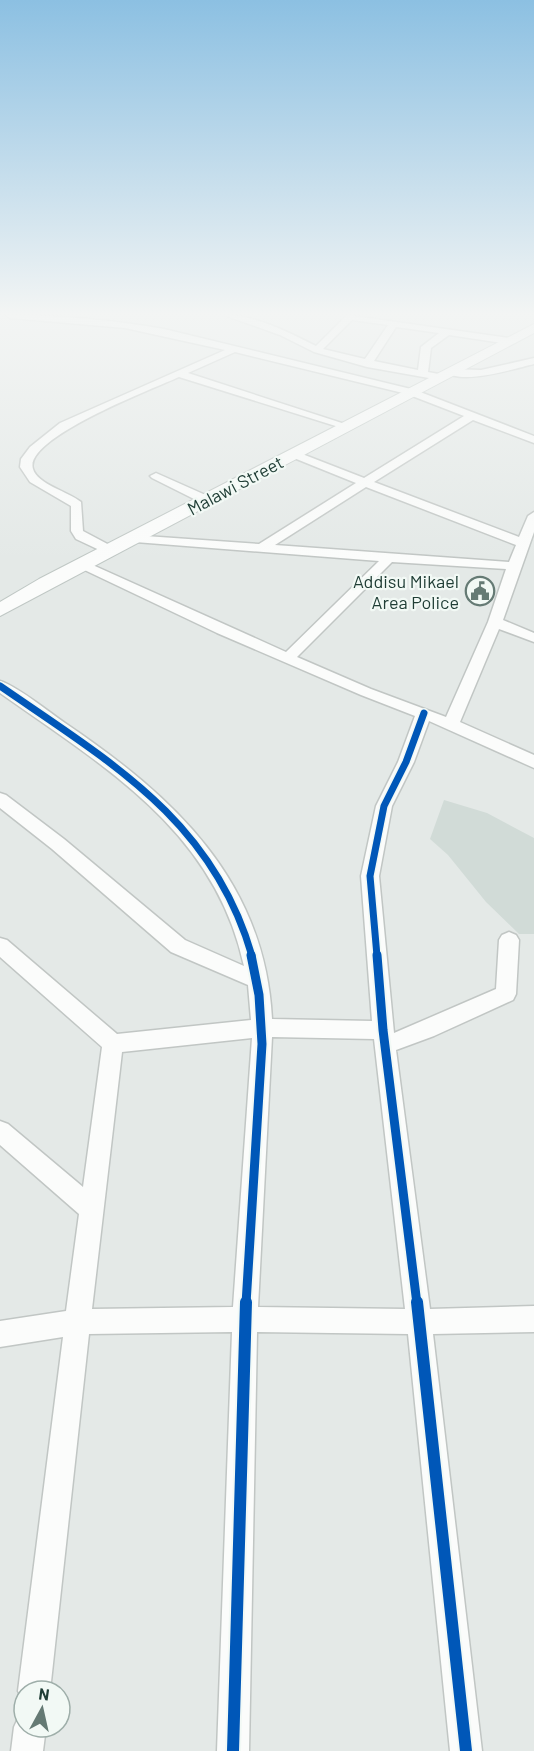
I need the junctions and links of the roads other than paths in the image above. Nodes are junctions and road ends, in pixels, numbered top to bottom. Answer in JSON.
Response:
{"nodes":[{"id":1,"x":128,"y":397,"type":"edge"},
{"id":2,"x":253,"y":397,"type":"edge"},
{"id":3,"x":402,"y":397,"type":"edge"},
{"id":4,"x":423,"y":397,"type":"edge"},
{"id":5,"x":472,"y":416,"type":"junction"},
{"id":6,"x":346,"y":426,"type":"junction"},
{"id":7,"x":534,"y":440,"type":"edge"},
{"id":8,"x":293,"y":454,"type":"junction"},
{"id":9,"x":156,"y":476,"type":"dead end"},
{"id":10,"x":364,"y":482,"type":"junction"},
{"id":11,"x":206,"y":500,"type":"junction"},
{"id":12,"x":534,"y":516,"type":"edge"},
{"id":13,"x":529,"y":536,"type":"edge"},
{"id":14,"x":135,"y":538,"type":"junction"},
{"id":15,"x":263,"y":547,"type":"junction"},
{"id":16,"x":110,"y":551,"type":"junction"},
{"id":17,"x":388,"y":560,"type":"junction"},
{"id":18,"x":81,"y":565,"type":"junction"},
{"id":19,"x":514,"y":566,"type":"junction"},
{"id":20,"x":0,"y":610,"type":"edge"},
{"id":21,"x":495,"y":622,"type":"junction"},
{"id":22,"x":534,"y":638,"type":"edge"},
{"id":23,"x":289,"y":657,"type":"junction"},
{"id":24,"x":2,"y":691,"type":"edge"},
{"id":25,"x":424,"y":713,"type":"junction"},
{"id":26,"x":451,"y":723,"type":"junction"},
{"id":27,"x":534,"y":762,"type":"edge"},
{"id":28,"x":0,"y":799,"type":"edge"},
{"id":29,"x":508,"y":940,"type":"dead end"},
{"id":30,"x":0,"y":945,"type":"edge"},
{"id":31,"x":256,"y":980,"type":"junction"},
{"id":32,"x":262,"y":1028,"type":"junction"},
{"id":33,"x":384,"y":1037,"type":"junction"},
{"id":34,"x":113,"y":1044,"type":"junction"},
{"id":35,"x":0,"y":1131,"type":"edge"},
{"id":36,"x":90,"y":1208,"type":"junction"},
{"id":37,"x":534,"y":1318,"type":"edge"},
{"id":38,"x":245,"y":1319,"type":"junction"},
{"id":39,"x":79,"y":1322,"type":"junction"},
{"id":40,"x":419,"y":1322,"type":"junction"},
{"id":41,"x":0,"y":1334,"type":"edge"},
{"id":42,"x":35,"y":1679,"type":"edge"},
{"id":43,"x":233,"y":1751,"type":"edge"},
{"id":44,"x":466,"y":1751,"type":"edge"}],
"edges":[{"from":1,"to":16,"type":"street"},
{"from":2,"to":6,"type":"street"},
{"from":3,"to":6,"type":"street","name":"Malawi Street"},
{"from":4,"to":5,"type":"street"},
{"from":5,"to":7,"type":"street"},
{"from":5,"to":10,"type":"street"},
{"from":6,"to":8,"type":"street","name":"Malawi Street"},
{"from":8,"to":10,"type":"street"},
{"from":8,"to":11,"type":"street","name":"Malawi Street"},
{"from":9,"to":11,"type":"street"},
{"from":10,"to":13,"type":"street"},
{"from":10,"to":15,"type":"street"},
{"from":11,"to":14,"type":"street","name":"Malawi Street"},
{"from":12,"to":13,"type":"street"},
{"from":13,"to":19,"type":"street"},
{"from":14,"to":15,"type":"street"},
{"from":14,"to":16,"type":"street","name":"Malawi Street"},
{"from":15,"to":17,"type":"street"},
{"from":16,"to":18,"type":"street","name":"Malawi Street"},
{"from":17,"to":19,"type":"street"},
{"from":17,"to":23,"type":"street"},
{"from":18,"to":20,"type":"street","name":"Malawi Street"},
{"from":18,"to":23,"type":"street"},
{"from":19,"to":21,"type":"street"},
{"from":21,"to":22,"type":"street"},
{"from":21,"to":26,"type":"street"},
{"from":23,"to":25,"type":"street"},
{"from":24,"to":31,"type":"street"},
{"from":25,"to":26,"type":"street"},
{"from":25,"to":33,"type":"street"},
{"from":26,"to":27,"type":"street"},
{"from":28,"to":31,"type":"street"},
{"from":29,"to":33,"type":"street"},
{"from":30,"to":34,"type":"street"},
{"from":31,"to":32,"type":"street"},
{"from":32,"to":33,"type":"street"},
{"from":32,"to":34,"type":"street"},
{"from":32,"to":38,"type":"street"},
{"from":33,"to":40,"type":"street"},
{"from":34,"to":36,"type":"street"},
{"from":35,"to":36,"type":"street"},
{"from":36,"to":39,"type":"street"},
{"from":37,"to":40,"type":"street"},
{"from":38,"to":39,"type":"street"},
{"from":38,"to":40,"type":"street"},
{"from":38,"to":43,"type":"street"},
{"from":39,"to":41,"type":"street"},
{"from":39,"to":42,"type":"street"},
{"from":40,"to":44,"type":"street"}]}
